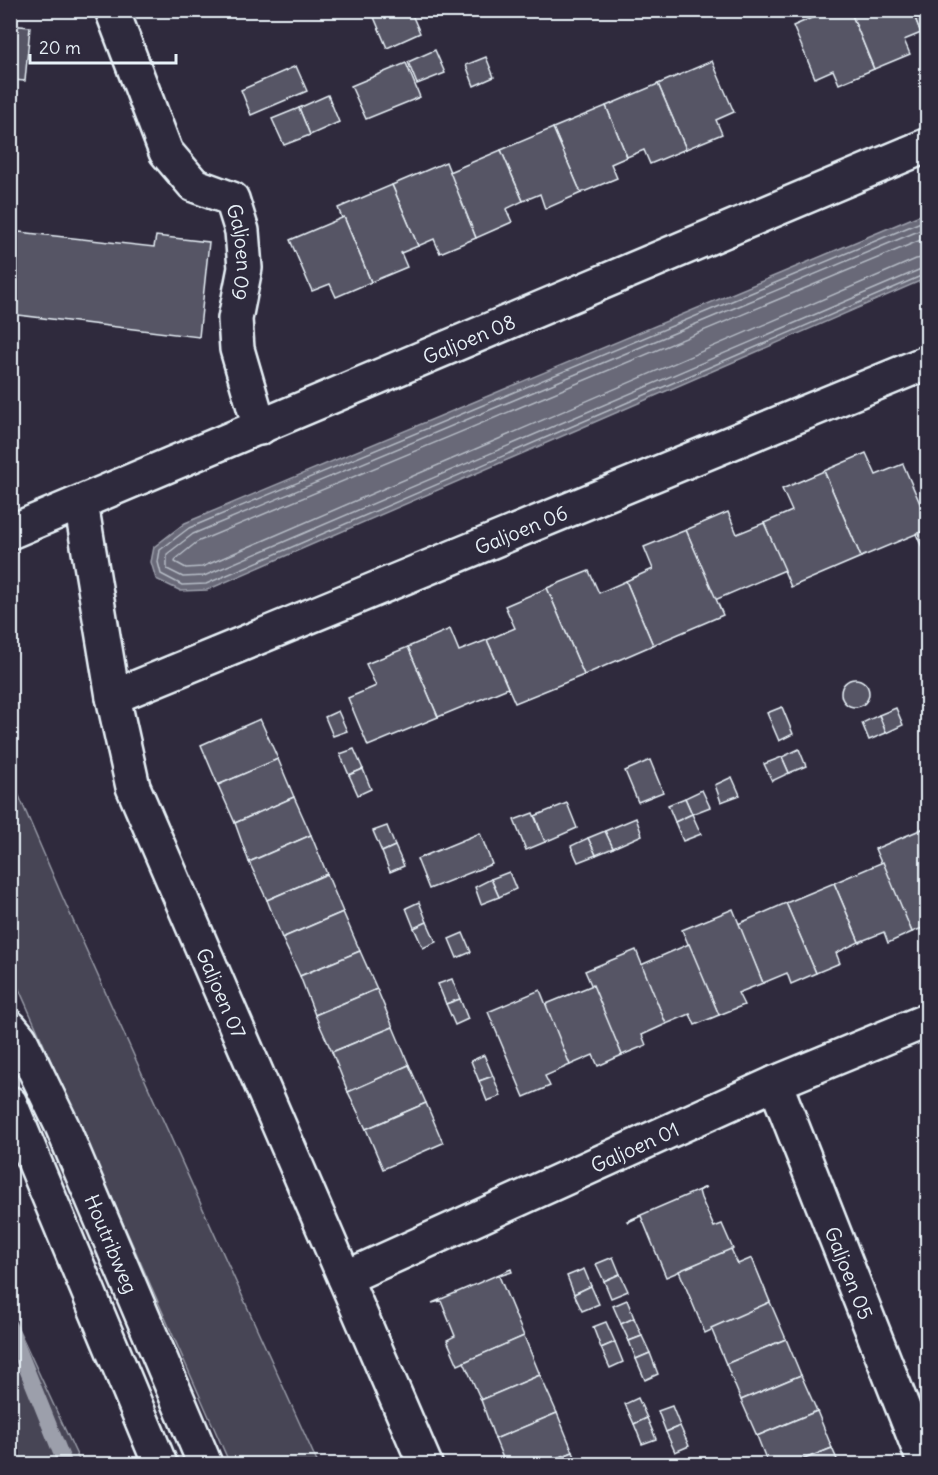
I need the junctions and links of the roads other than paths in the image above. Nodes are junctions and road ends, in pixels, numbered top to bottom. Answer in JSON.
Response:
{"nodes":[{"id":1,"x":112,"y":10,"type":"edge"},
{"id":2,"x":927,"y":146,"type":"edge"},
{"id":3,"x":927,"y":362,"type":"edge"},
{"id":4,"x":260,"y":428,"type":"junction"},
{"id":5,"x":81,"y":503,"type":"junction"},
{"id":6,"x":10,"y":532,"type":"edge"},
{"id":7,"x":114,"y":697,"type":"junction"},
{"id":8,"x":927,"y":1020,"type":"edge"},
{"id":9,"x":10,"y":1027,"type":"edge"},
{"id":10,"x":775,"y":1083,"type":"junction"},
{"id":11,"x":10,"y":1103,"type":"edge"},
{"id":12,"x":345,"y":1278,"type":"junction"},
{"id":13,"x":160,"y":1464,"type":"edge"},
{"id":14,"x":205,"y":1464,"type":"edge"},
{"id":15,"x":425,"y":1464,"type":"edge"},
{"id":16,"x":925,"y":1464,"type":"edge"}],
"edges":[{"from":1,"to":4,"type":"street","name":"Galjoen 09"},
{"from":2,"to":4,"type":"street","name":"Galjoen 08"},
{"from":3,"to":7,"type":"street","name":"Galjoen 06"},
{"from":4,"to":5,"type":"street","name":"Galjoen 08"},
{"from":5,"to":6,"type":"street","name":"Galjoen 08"},
{"from":5,"to":7,"type":"street","name":"Galjoen 07"},
{"from":7,"to":12,"type":"street","name":"Galjoen 07"},
{"from":8,"to":10,"type":"street","name":"Galjoen 01"},
{"from":9,"to":14,"type":"street","name":"Houtribweg"},
{"from":10,"to":12,"type":"street","name":"Galjoen 01"},
{"from":10,"to":16,"type":"street","name":"Galjoen 05"},
{"from":11,"to":13,"type":"street","name":"Houtribweg"},
{"from":12,"to":15,"type":"street","name":"Galjoen 07"}]}
